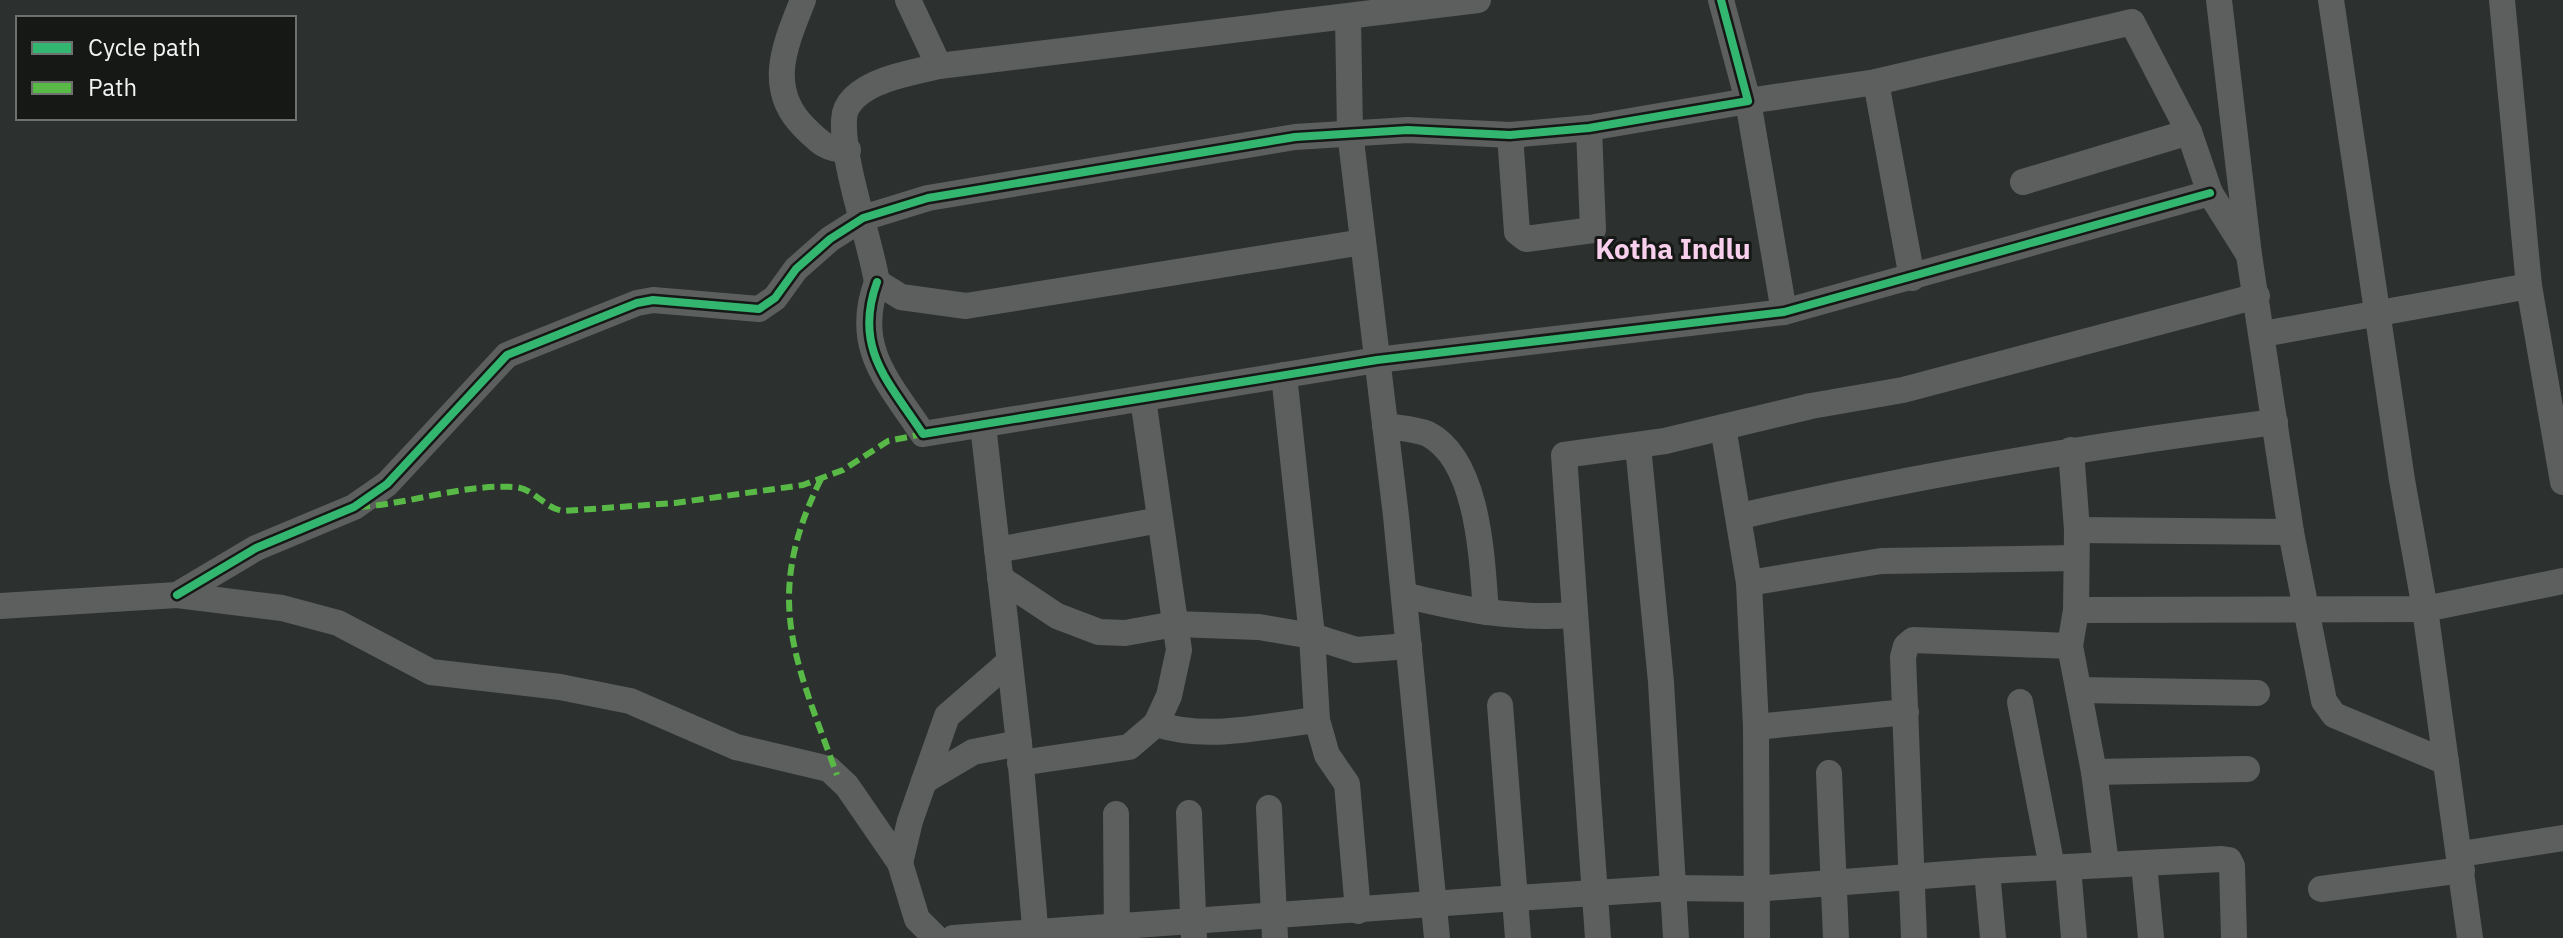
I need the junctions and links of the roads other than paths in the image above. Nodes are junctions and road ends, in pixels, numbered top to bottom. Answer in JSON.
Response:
{"nodes":[{"id":1,"x":803,"y":0,"type":"edge"},
{"id":2,"x":908,"y":0,"type":"edge"},
{"id":3,"x":1478,"y":0,"type":"edge"},
{"id":4,"x":1721,"y":0,"type":"edge"},
{"id":5,"x":2117,"y":0,"type":"edge"},
{"id":6,"x":2219,"y":0,"type":"edge"},
{"id":7,"x":2331,"y":0,"type":"edge"},
{"id":8,"x":2502,"y":0,"type":"edge"},
{"id":9,"x":1280,"y":11,"type":"edge"},
{"id":10,"x":1348,"y":17,"type":"junction"},
{"id":11,"x":2132,"y":22,"type":"junction"},
{"id":12,"x":939,"y":66,"type":"junction"},
{"id":13,"x":1876,"y":82,"type":"junction"},
{"id":14,"x":1748,"y":101,"type":"junction"},
{"id":15,"x":1589,"y":128,"type":"junction"},
{"id":16,"x":1350,"y":132,"type":"junction"},
{"id":17,"x":2189,"y":132,"type":"junction"},
{"id":18,"x":1510,"y":135,"type":"junction"},
{"id":19,"x":848,"y":150,"type":"junction"},
{"id":20,"x":2023,"y":182,"type":"dead end"},
{"id":21,"x":2210,"y":193,"type":"junction"},
{"id":22,"x":863,"y":218,"type":"junction"},
{"id":23,"x":1363,"y":242,"type":"junction"},
{"id":24,"x":2249,"y":255,"type":"junction"},
{"id":25,"x":1912,"y":278,"type":"junction"},
{"id":26,"x":877,"y":282,"type":"junction"},
{"id":27,"x":2529,"y":286,"type":"junction"},
{"id":28,"x":2257,"y":296,"type":"junction"},
{"id":29,"x":1784,"y":312,"type":"junction"},
{"id":30,"x":2377,"y":316,"type":"junction"},
{"id":31,"x":2263,"y":334,"type":"junction"},
{"id":32,"x":1377,"y":360,"type":"junction"},
{"id":33,"x":1284,"y":375,"type":"junction"},
{"id":34,"x":1143,"y":399,"type":"junction"},
{"id":35,"x":2275,"y":422,"type":"junction"},
{"id":36,"x":983,"y":425,"type":"junction"},
{"id":37,"x":1385,"y":426,"type":"junction"},
{"id":38,"x":1723,"y":427,"type":"junction"},
{"id":39,"x":1638,"y":446,"type":"junction"},
{"id":40,"x":2071,"y":450,"type":"junction"},
{"id":41,"x":2563,"y":482,"type":"edge"},
{"id":42,"x":1741,"y":516,"type":"junction"},
{"id":43,"x":1160,"y":520,"type":"junction"},
{"id":44,"x":2077,"y":530,"type":"junction"},
{"id":45,"x":2291,"y":532,"type":"junction"},
{"id":46,"x":997,"y":550,"type":"junction"},
{"id":47,"x":2076,"y":558,"type":"junction"},
{"id":48,"x":1000,"y":578,"type":"junction"},
{"id":49,"x":2563,"y":581,"type":"edge"},
{"id":50,"x":1749,"y":583,"type":"junction"},
{"id":51,"x":177,"y":595,"type":"junction"},
{"id":52,"x":1404,"y":595,"type":"junction"},
{"id":53,"x":0,"y":606,"type":"edge"},
{"id":54,"x":2425,"y":609,"type":"junction"},
{"id":55,"x":2076,"y":610,"type":"junction"},
{"id":56,"x":2308,"y":610,"type":"junction"},
{"id":57,"x":1486,"y":612,"type":"junction"},
{"id":58,"x":1573,"y":615,"type":"junction"},
{"id":59,"x":1175,"y":624,"type":"junction"},
{"id":60,"x":1312,"y":636,"type":"junction"},
{"id":61,"x":1409,"y":646,"type":"junction"},
{"id":62,"x":2070,"y":646,"type":"junction"},
{"id":63,"x":1009,"y":662,"type":"junction"},
{"id":64,"x":2079,"y":690,"type":"junction"},
{"id":65,"x":2257,"y":693,"type":"dead end"},
{"id":66,"x":2020,"y":702,"type":"dead end"},
{"id":67,"x":1500,"y":705,"type":"dead end"},
{"id":68,"x":1906,"y":712,"type":"junction"},
{"id":69,"x":1317,"y":720,"type":"junction"},
{"id":70,"x":1156,"y":724,"type":"junction"},
{"id":71,"x":1756,"y":727,"type":"junction"},
{"id":72,"x":1019,"y":753,"type":"junction"},
{"id":73,"x":2446,"y":762,"type":"junction"},
{"id":74,"x":2247,"y":769,"type":"dead end"},
{"id":75,"x":2094,"y":772,"type":"junction"},
{"id":76,"x":1829,"y":773,"type":"dead end"},
{"id":77,"x":924,"y":781,"type":"junction"},
{"id":78,"x":1269,"y":808,"type":"dead end"},
{"id":79,"x":1189,"y":813,"type":"dead end"},
{"id":80,"x":1116,"y":814,"type":"dead end"},
{"id":81,"x":2563,"y":838,"type":"edge"},
{"id":82,"x":2461,"y":862,"type":"junction"},
{"id":83,"x":900,"y":863,"type":"junction"},
{"id":84,"x":2106,"y":864,"type":"junction"},
{"id":85,"x":2144,"y":864,"type":"junction"},
{"id":86,"x":2060,"y":867,"type":"junction"},
{"id":87,"x":1987,"y":871,"type":"junction"},
{"id":88,"x":1912,"y":878,"type":"junction"},
{"id":89,"x":1833,"y":883,"type":"junction"},
{"id":90,"x":1673,"y":888,"type":"junction"},
{"id":91,"x":1754,"y":889,"type":"junction"},
{"id":92,"x":2321,"y":889,"type":"dead end"},
{"id":93,"x":1594,"y":895,"type":"junction"},
{"id":94,"x":1516,"y":898,"type":"junction"},
{"id":95,"x":1434,"y":903,"type":"junction"},
{"id":96,"x":1358,"y":911,"type":"junction"},
{"id":97,"x":1274,"y":928,"type":"edge"},
{"id":98,"x":1193,"y":929,"type":"edge"},
{"id":99,"x":1116,"y":933,"type":"edge"},
{"id":100,"x":1035,"y":935,"type":"edge"},
{"id":101,"x":936,"y":938,"type":"edge"},
{"id":102,"x":953,"y":938,"type":"edge"},
{"id":103,"x":1437,"y":938,"type":"edge"},
{"id":104,"x":1518,"y":938,"type":"edge"},
{"id":105,"x":1598,"y":938,"type":"edge"},
{"id":106,"x":1676,"y":938,"type":"edge"},
{"id":107,"x":1757,"y":938,"type":"edge"},
{"id":108,"x":1836,"y":938,"type":"edge"},
{"id":109,"x":1914,"y":938,"type":"edge"},
{"id":110,"x":1993,"y":938,"type":"edge"},
{"id":111,"x":2074,"y":938,"type":"edge"},
{"id":112,"x":2151,"y":938,"type":"edge"},
{"id":113,"x":2234,"y":938,"type":"edge"},
{"id":114,"x":2470,"y":938,"type":"edge"}],
"edges":[{"from":1,"to":19,"type":"street"},
{"from":2,"to":12,"type":"street"},
{"from":3,"to":10,"type":"street"},
{"from":4,"to":14,"type":"street"},
{"from":5,"to":11,"type":"street"},
{"from":6,"to":24,"type":"street"},
{"from":7,"to":30,"type":"street"},
{"from":8,"to":27,"type":"street"},
{"from":9,"to":10,"type":"street"},
{"from":9,"to":12,"type":"street"},
{"from":10,"to":16,"type":"street"},
{"from":11,"to":13,"type":"street"},
{"from":11,"to":17,"type":"street"},
{"from":12,"to":19,"type":"street"},
{"from":13,"to":14,"type":"street"},
{"from":13,"to":25,"type":"street"},
{"from":14,"to":15,"type":"street"},
{"from":14,"to":29,"type":"street"},
{"from":15,"to":18,"type":"street"},
{"from":15,"to":18,"type":"street"},
{"from":16,"to":18,"type":"street"},
{"from":16,"to":22,"type":"street"},
{"from":16,"to":23,"type":"street"},
{"from":17,"to":20,"type":"street"},
{"from":17,"to":21,"type":"street"},
{"from":19,"to":22,"type":"street"},
{"from":21,"to":24,"type":"street"},
{"from":21,"to":25,"type":"street"},
{"from":22,"to":26,"type":"street"},
{"from":22,"to":51,"type":"street"},
{"from":23,"to":26,"type":"street"},
{"from":23,"to":32,"type":"street"},
{"from":24,"to":28,"type":"street"},
{"from":25,"to":29,"type":"street"},
{"from":26,"to":36,"type":"street"},
{"from":27,"to":30,"type":"street"},
{"from":27,"to":41,"type":"street"},
{"from":28,"to":31,"type":"street"},
{"from":28,"to":38,"type":"street"},
{"from":29,"to":32,"type":"street"},
{"from":30,"to":31,"type":"street"},
{"from":30,"to":54,"type":"street"},
{"from":31,"to":35,"type":"street"},
{"from":32,"to":33,"type":"street"},
{"from":32,"to":37,"type":"street"},
{"from":33,"to":34,"type":"street"},
{"from":33,"to":60,"type":"street"},
{"from":34,"to":36,"type":"street"},
{"from":34,"to":43,"type":"street"},
{"from":35,"to":40,"type":"street"},
{"from":35,"to":45,"type":"street"},
{"from":36,"to":46,"type":"street"},
{"from":37,"to":52,"type":"street"},
{"from":37,"to":57,"type":"street"},
{"from":38,"to":39,"type":"street"},
{"from":38,"to":42,"type":"street"},
{"from":39,"to":58,"type":"street"},
{"from":39,"to":90,"type":"street"},
{"from":40,"to":42,"type":"street"},
{"from":40,"to":44,"type":"street"},
{"from":42,"to":50,"type":"street"},
{"from":43,"to":46,"type":"street"},
{"from":43,"to":59,"type":"street"},
{"from":44,"to":45,"type":"street"},
{"from":44,"to":47,"type":"street"},
{"from":45,"to":56,"type":"street"},
{"from":46,"to":48,"type":"street"},
{"from":47,"to":50,"type":"street"},
{"from":47,"to":55,"type":"street"},
{"from":48,"to":59,"type":"street"},
{"from":48,"to":63,"type":"street"},
{"from":49,"to":54,"type":"street"},
{"from":50,"to":71,"type":"street"},
{"from":51,"to":53,"type":"street"},
{"from":51,"to":83,"type":"street"},
{"from":52,"to":57,"type":"street"},
{"from":52,"to":61,"type":"street"},
{"from":54,"to":56,"type":"street"},
{"from":54,"to":73,"type":"street"},
{"from":55,"to":56,"type":"street"},
{"from":55,"to":62,"type":"street"},
{"from":56,"to":73,"type":"street"},
{"from":57,"to":58,"type":"street"},
{"from":58,"to":93,"type":"street"},
{"from":59,"to":60,"type":"street"},
{"from":59,"to":70,"type":"street"},
{"from":60,"to":61,"type":"street"},
{"from":60,"to":69,"type":"street"},
{"from":61,"to":95,"type":"street"},
{"from":62,"to":64,"type":"street"},
{"from":62,"to":68,"type":"street"},
{"from":63,"to":72,"type":"street"},
{"from":63,"to":77,"type":"street"},
{"from":64,"to":65,"type":"street"},
{"from":64,"to":75,"type":"street"},
{"from":66,"to":86,"type":"street"},
{"from":67,"to":94,"type":"street"},
{"from":68,"to":71,"type":"street"},
{"from":68,"to":88,"type":"street"},
{"from":69,"to":70,"type":"street"},
{"from":69,"to":96,"type":"street"},
{"from":70,"to":72,"type":"street"},
{"from":71,"to":91,"type":"street"},
{"from":72,"to":77,"type":"street"},
{"from":72,"to":100,"type":"street"},
{"from":73,"to":82,"type":"street"},
{"from":74,"to":75,"type":"street"},
{"from":75,"to":84,"type":"street"},
{"from":76,"to":89,"type":"street"},
{"from":77,"to":83,"type":"street"},
{"from":78,"to":97,"type":"street"},
{"from":79,"to":98,"type":"street"},
{"from":80,"to":99,"type":"street"},
{"from":81,"to":82,"type":"street"},
{"from":82,"to":92,"type":"street"},
{"from":82,"to":114,"type":"street"},
{"from":83,"to":101,"type":"street"},
{"from":84,"to":85,"type":"street"},
{"from":84,"to":86,"type":"street"},
{"from":85,"to":112,"type":"street"},
{"from":85,"to":113,"type":"street"},
{"from":86,"to":87,"type":"street"},
{"from":86,"to":111,"type":"street"},
{"from":87,"to":88,"type":"street"},
{"from":87,"to":110,"type":"street"},
{"from":88,"to":89,"type":"street"},
{"from":88,"to":109,"type":"street"},
{"from":89,"to":91,"type":"street"},
{"from":89,"to":108,"type":"street"},
{"from":90,"to":91,"type":"street"},
{"from":90,"to":93,"type":"street"},
{"from":90,"to":106,"type":"street"},
{"from":91,"to":107,"type":"street"},
{"from":93,"to":94,"type":"street"},
{"from":93,"to":105,"type":"street"},
{"from":94,"to":95,"type":"street"},
{"from":94,"to":104,"type":"street"},
{"from":95,"to":96,"type":"street"},
{"from":95,"to":103,"type":"street"},
{"from":96,"to":97,"type":"street"},
{"from":97,"to":98,"type":"street"},
{"from":98,"to":99,"type":"street"},
{"from":99,"to":100,"type":"street"},
{"from":100,"to":102,"type":"street"}]}
